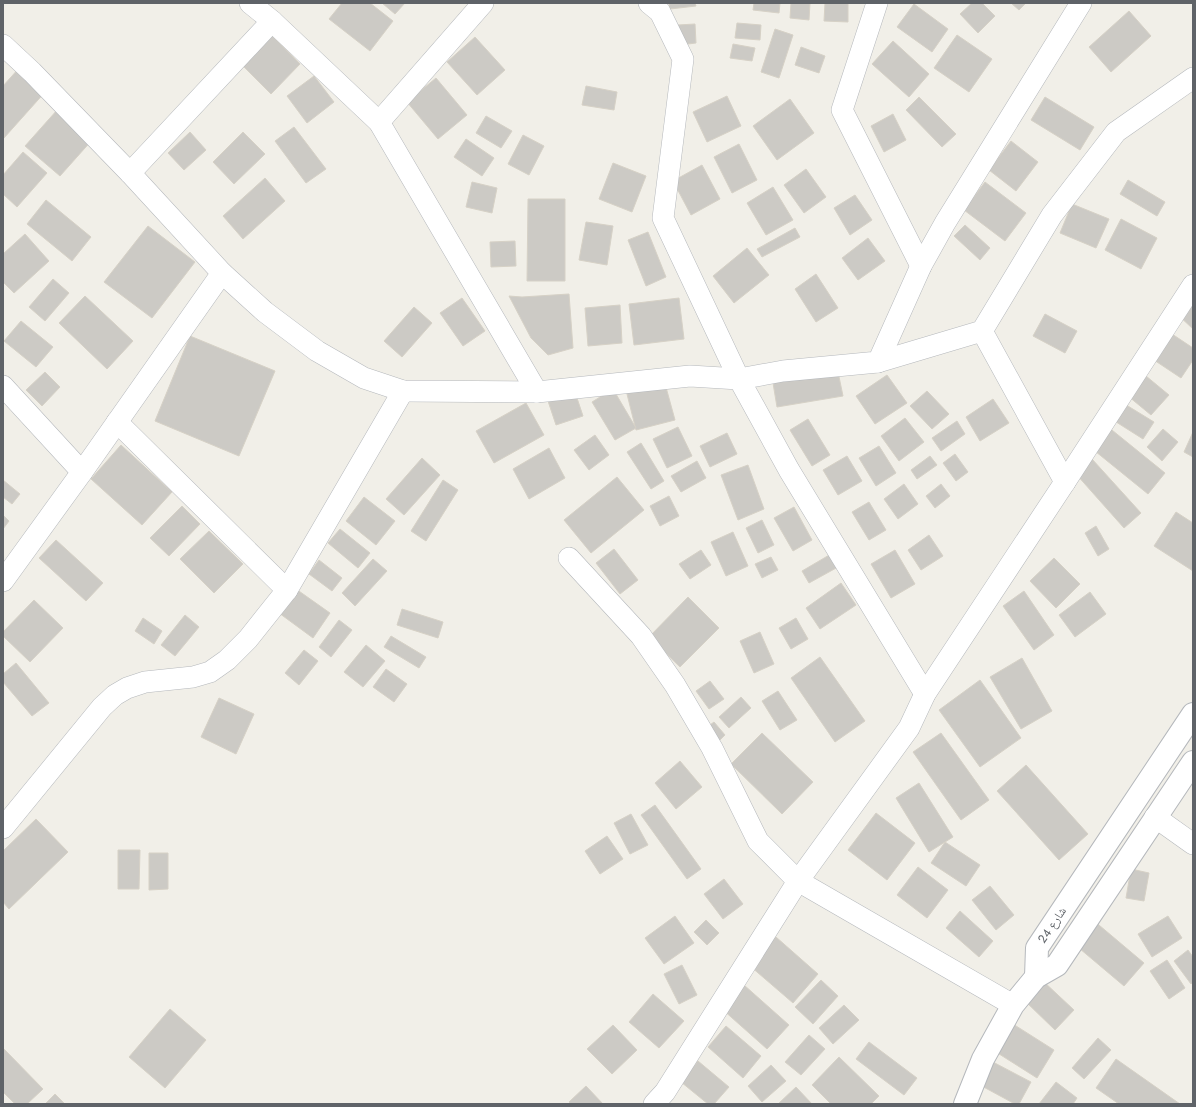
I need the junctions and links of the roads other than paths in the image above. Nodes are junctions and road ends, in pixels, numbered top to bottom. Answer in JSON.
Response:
{"nodes":[{"id":1,"x":250,"y":3,"type":"edge"},
{"id":2,"x":484,"y":3,"type":"edge"},
{"id":3,"x":649,"y":3,"type":"edge"},
{"id":4,"x":877,"y":3,"type":"edge"},
{"id":5,"x":1081,"y":3,"type":"edge"},
{"id":6,"x":272,"y":21,"type":"junction"},
{"id":7,"x":3,"y":45,"type":"edge"},
{"id":8,"x":1193,"y":78,"type":"edge"},
{"id":9,"x":379,"y":122,"type":"junction"},
{"id":10,"x":130,"y":173,"type":"junction"},
{"id":11,"x":921,"y":266,"type":"junction"},
{"id":12,"x":222,"y":273,"type":"junction"},
{"id":13,"x":1193,"y":285,"type":"edge"},
{"id":14,"x":982,"y":330,"type":"junction"},
{"id":15,"x":878,"y":362,"type":"junction"},
{"id":16,"x":739,"y":379,"type":"junction"},
{"id":17,"x":3,"y":386,"type":"edge"},
{"id":18,"x":403,"y":391,"type":"junction"},
{"id":19,"x":537,"y":392,"type":"junction"},
{"id":20,"x":118,"y":422,"type":"junction"},
{"id":21,"x":82,"y":472,"type":"junction"},
{"id":22,"x":1065,"y":482,"type":"junction"},
{"id":23,"x":569,"y":558,"type":"dead end"},
{"id":24,"x":3,"y":581,"type":"edge"},
{"id":25,"x":287,"y":590,"type":"junction"},
{"id":26,"x":925,"y":694,"type":"junction"},
{"id":27,"x":1193,"y":714,"type":"edge"},
{"id":28,"x":1193,"y":762,"type":"edge"},
{"id":29,"x":1155,"y":817,"type":"junction"},
{"id":30,"x":3,"y":828,"type":"edge"},
{"id":31,"x":1193,"y":844,"type":"edge"},
{"id":32,"x":798,"y":881,"type":"junction"},
{"id":33,"x":1036,"y":977,"type":"junction"},
{"id":34,"x":1013,"y":1005,"type":"junction"},
{"id":35,"x":654,"y":1104,"type":"edge"},
{"id":36,"x":965,"y":1104,"type":"edge"}],
"edges":[{"from":1,"to":6,"type":"street"},
{"from":2,"to":9,"type":"street"},
{"from":3,"to":16,"type":"street"},
{"from":4,"to":11,"type":"street"},
{"from":5,"to":11,"type":"street"},
{"from":6,"to":9,"type":"street"},
{"from":6,"to":10,"type":"street"},
{"from":7,"to":10,"type":"street"},
{"from":8,"to":14,"type":"street"},
{"from":9,"to":19,"type":"street"},
{"from":10,"to":12,"type":"street"},
{"from":11,"to":15,"type":"street"},
{"from":12,"to":18,"type":"street"},
{"from":12,"to":20,"type":"street"},
{"from":13,"to":22,"type":"street"},
{"from":14,"to":15,"type":"street"},
{"from":14,"to":22,"type":"street"},
{"from":15,"to":16,"type":"street"},
{"from":16,"to":19,"type":"street"},
{"from":16,"to":26,"type":"street"},
{"from":17,"to":21,"type":"street"},
{"from":18,"to":19,"type":"street"},
{"from":18,"to":25,"type":"street"},
{"from":20,"to":21,"type":"street"},
{"from":20,"to":25,"type":"street"},
{"from":21,"to":24,"type":"street"},
{"from":22,"to":26,"type":"street"},
{"from":23,"to":32,"type":"street"},
{"from":25,"to":30,"type":"street"},
{"from":26,"to":32,"type":"street"},
{"from":27,"to":33,"type":"street","name":"شارع 24"},
{"from":28,"to":29,"type":"street"},
{"from":29,"to":31,"type":"street"},
{"from":29,"to":33,"type":"street"},
{"from":32,"to":34,"type":"street"},
{"from":32,"to":35,"type":"street"},
{"from":33,"to":34,"type":"street"},
{"from":34,"to":36,"type":"street"}]}
